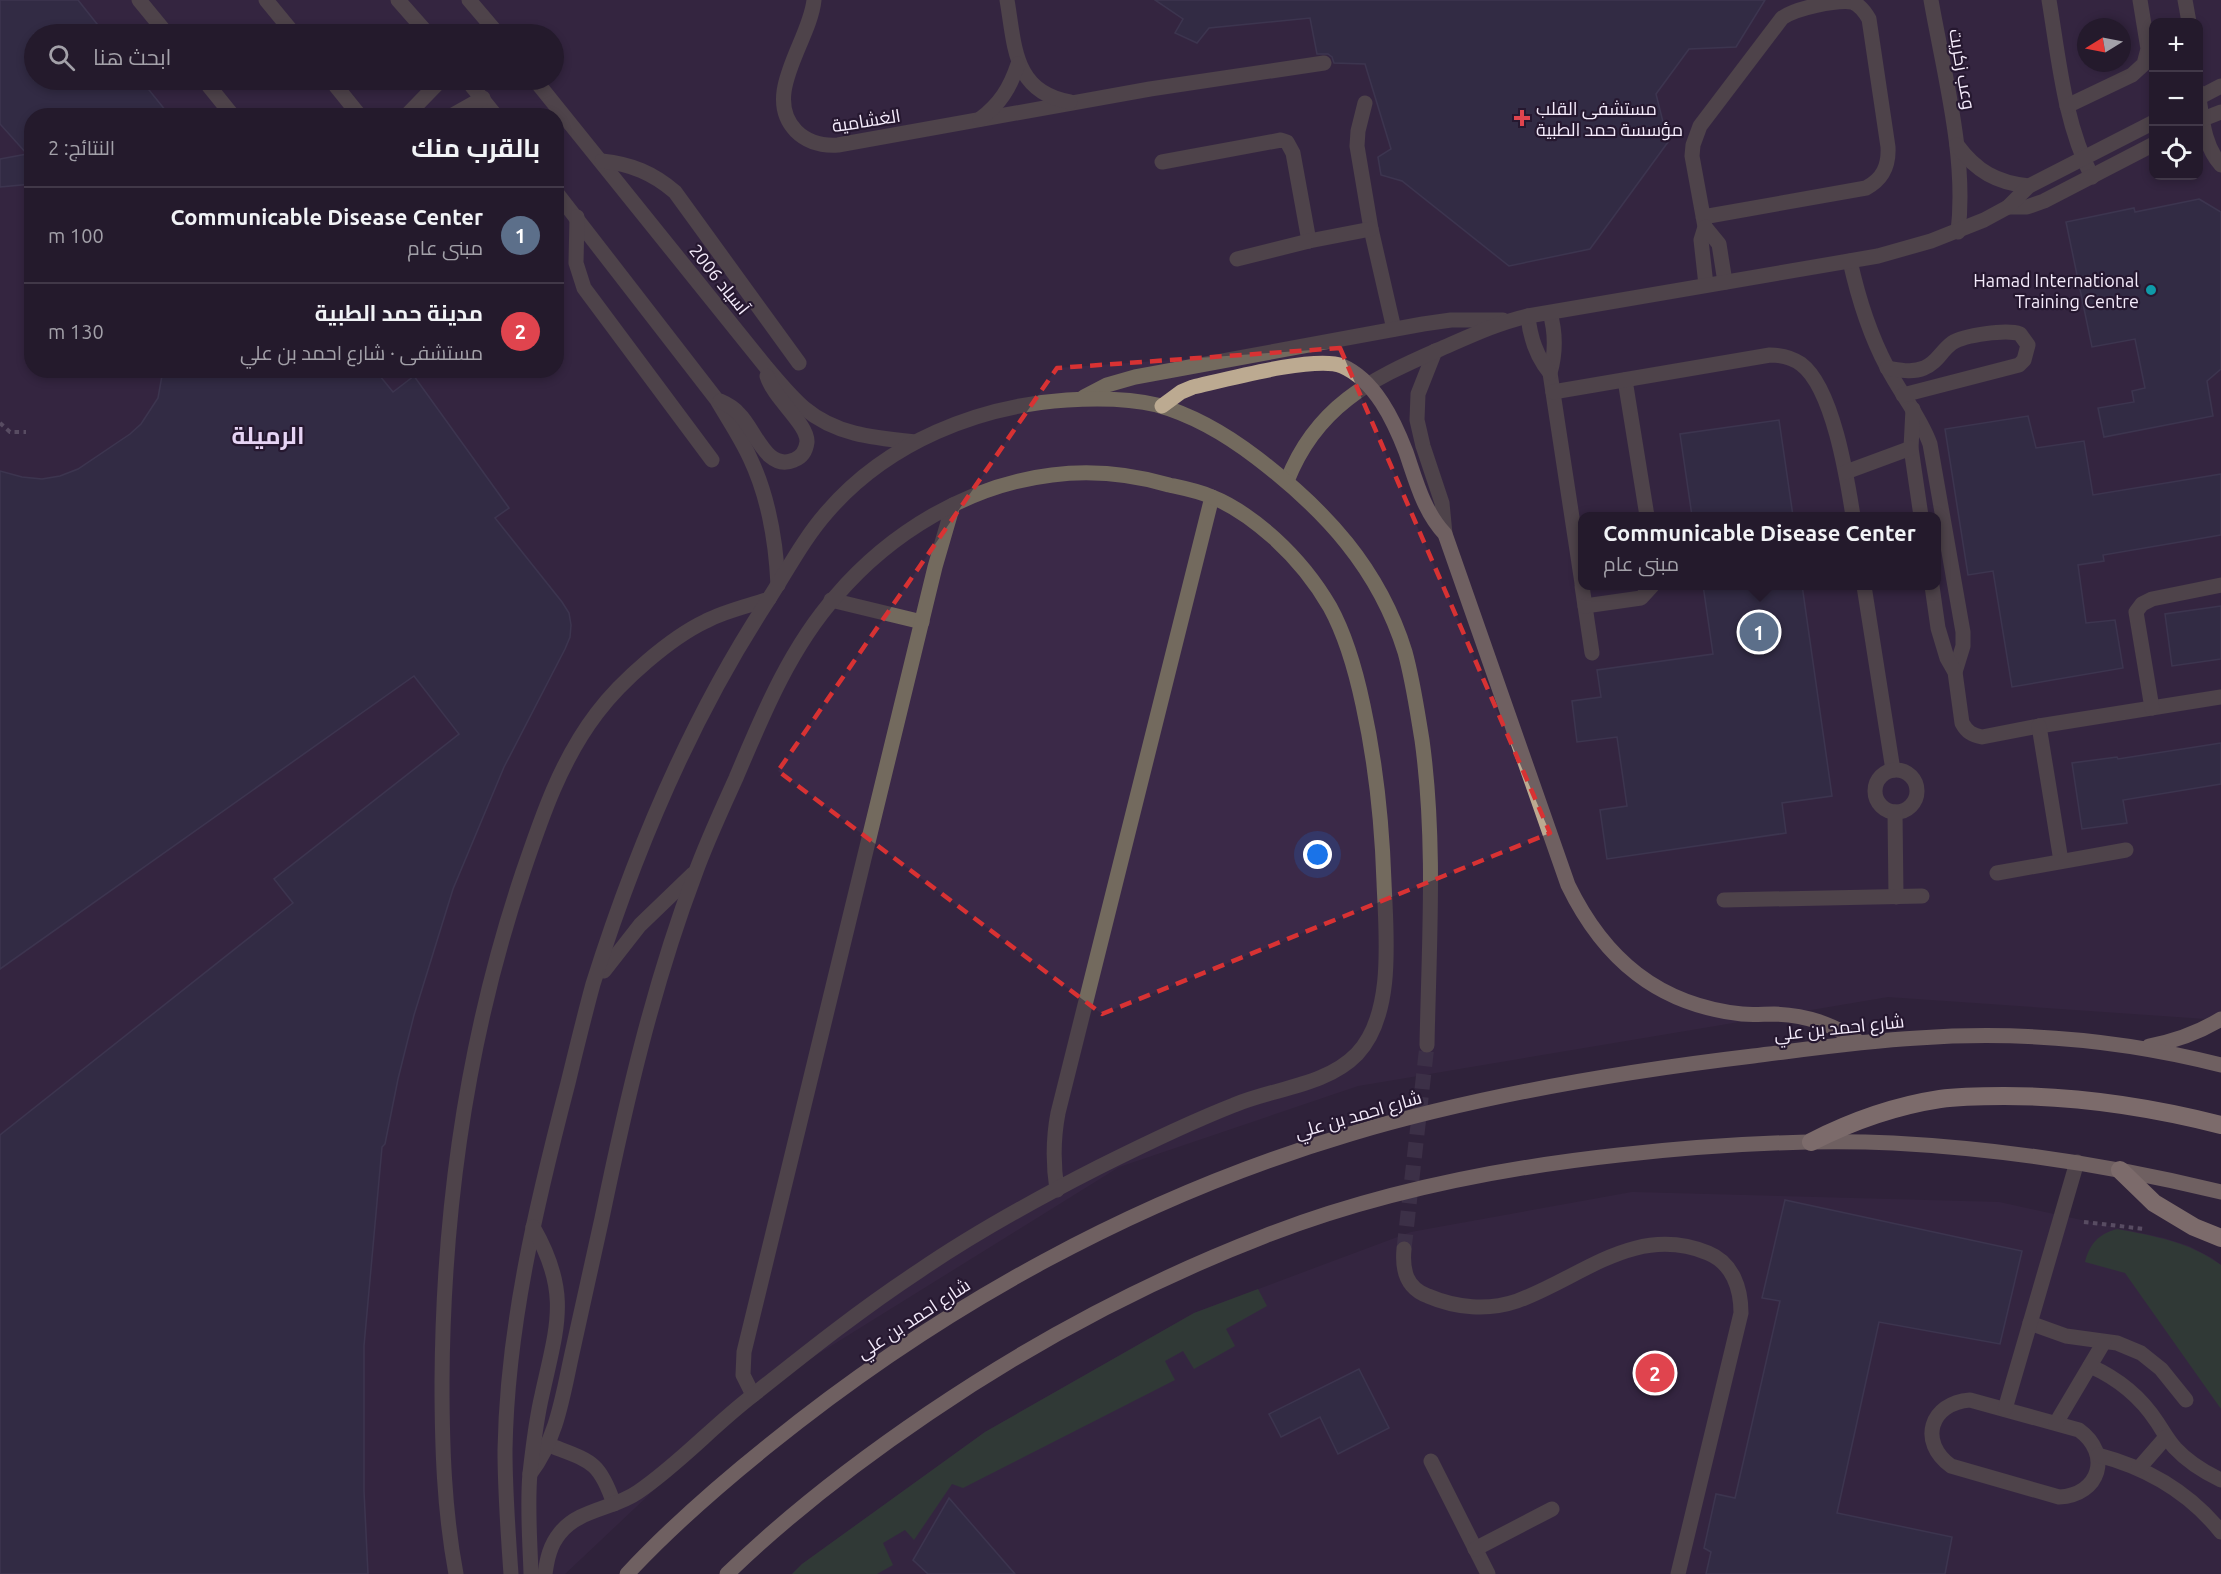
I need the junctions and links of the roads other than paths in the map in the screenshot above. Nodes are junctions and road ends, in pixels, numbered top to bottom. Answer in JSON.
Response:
{"nodes":[{"id":1,"x":140,"y":0,"type":"edge"},
{"id":2,"x":266,"y":0,"type":"edge"},
{"id":3,"x":398,"y":0,"type":"edge"},
{"id":4,"x":469,"y":0,"type":"edge"},
{"id":5,"x":814,"y":0,"type":"edge"},
{"id":6,"x":1007,"y":0,"type":"edge"},
{"id":7,"x":1931,"y":0,"type":"edge"},
{"id":8,"x":2049,"y":0,"type":"edge"},
{"id":9,"x":2140,"y":0,"type":"edge"},
{"id":10,"x":2185,"y":0,"type":"edge"},
{"id":11,"x":2188,"y":18,"type":"edge"},
{"id":12,"x":159,"y":24,"type":"edge"},
{"id":13,"x":286,"y":24,"type":"edge"},
{"id":14,"x":419,"y":24,"type":"edge"},
{"id":15,"x":489,"y":24,"type":"edge"},
{"id":16,"x":1324,"y":63,"type":"dead end"},
{"id":17,"x":1018,"y":64,"type":"junction"},
{"id":18,"x":2221,"y":86,"type":"edge"},
{"id":19,"x":212,"y":90,"type":"edge"},
{"id":20,"x":339,"y":90,"type":"edge"},
{"id":21,"x":431,"y":90,"type":"edge"},
{"id":22,"x":476,"y":90,"type":"edge"},
{"id":23,"x":543,"y":90,"type":"edge"},
{"id":24,"x":2203,"y":93,"type":"edge"},
{"id":25,"x":483,"y":98,"type":"junction"},
{"id":26,"x":1074,"y":102,"type":"junction"},
{"id":27,"x":1365,"y":103,"type":"dead end"},
{"id":28,"x":2067,"y":106,"type":"junction"},
{"id":29,"x":227,"y":108,"type":"edge"},
{"id":30,"x":354,"y":108,"type":"edge"},
{"id":31,"x":414,"y":108,"type":"edge"},
{"id":32,"x":465,"y":108,"type":"edge"},
{"id":33,"x":490,"y":108,"type":"edge"},
{"id":34,"x":558,"y":108,"type":"edge"},
{"id":35,"x":2221,"y":112,"type":"edge"},
{"id":36,"x":564,"y":115,"type":"edge"},
{"id":37,"x":2203,"y":119,"type":"edge"},
{"id":38,"x":978,"y":120,"type":"junction"},
{"id":39,"x":2149,"y":125,"type":"edge"},
{"id":40,"x":2202,"y":126,"type":"edge"},
{"id":41,"x":1956,"y":144,"type":"junction"},
{"id":42,"x":2149,"y":147,"type":"edge"},
{"id":43,"x":2083,"y":159,"type":"junction"},
{"id":44,"x":602,"y":161,"type":"junction"},
{"id":45,"x":1162,"y":162,"type":"dead end"},
{"id":46,"x":2221,"y":165,"type":"edge"},
{"id":47,"x":2092,"y":177,"type":"junction"},
{"id":48,"x":2029,"y":186,"type":"junction"},
{"id":49,"x":564,"y":202,"type":"edge"},
{"id":50,"x":2008,"y":207,"type":"junction"},
{"id":51,"x":577,"y":217,"type":"junction"},
{"id":52,"x":1704,"y":222,"type":"junction"},
{"id":53,"x":1371,"y":229,"type":"junction"},
{"id":54,"x":1958,"y":232,"type":"junction"},
{"id":55,"x":1309,"y":241,"type":"junction"},
{"id":56,"x":1237,"y":260,"type":"dead end"},
{"id":57,"x":1850,"y":261,"type":"junction"},
{"id":58,"x":1725,"y":282,"type":"junction"},
{"id":59,"x":1706,"y":285,"type":"junction"},
{"id":60,"x":1550,"y":313,"type":"junction"},
{"id":61,"x":1528,"y":316,"type":"junction"},
{"id":62,"x":1509,"y":321,"type":"junction"},
{"id":63,"x":1394,"y":329,"type":"junction"},
{"id":64,"x":1435,"y":351,"type":"junction"},
{"id":65,"x":1941,"y":355,"type":"junction"},
{"id":66,"x":799,"y":363,"type":"dead end"},
{"id":67,"x":766,"y":367,"type":"junction"},
{"id":68,"x":1887,"y":368,"type":"junction"},
{"id":69,"x":1550,"y":373,"type":"junction"},
{"id":70,"x":1625,"y":380,"type":"junction"},
{"id":71,"x":1947,"y":382,"type":"junction"},
{"id":72,"x":1367,"y":384,"type":"junction"},
{"id":73,"x":1553,"y":392,"type":"junction"},
{"id":74,"x":1903,"y":395,"type":"junction"},
{"id":75,"x":1081,"y":399,"type":"junction"},
{"id":76,"x":717,"y":400,"type":"junction"},
{"id":77,"x":1162,"y":406,"type":"junction"},
{"id":78,"x":1913,"y":409,"type":"junction"},
{"id":79,"x":915,"y":442,"type":"junction"},
{"id":80,"x":1911,"y":448,"type":"junction"},
{"id":81,"x":712,"y":460,"type":"dead end"},
{"id":82,"x":1846,"y":472,"type":"junction"},
{"id":83,"x":1287,"y":481,"type":"junction"},
{"id":84,"x":1212,"y":497,"type":"junction"},
{"id":85,"x":953,"y":505,"type":"junction"},
{"id":86,"x":1646,"y":512,"type":"edge"},
{"id":87,"x":1852,"y":512,"type":"edge"},
{"id":88,"x":1920,"y":512,"type":"edge"},
{"id":89,"x":1938,"y":512,"type":"edge"},
{"id":90,"x":1445,"y":534,"type":"junction"},
{"id":91,"x":1942,"y":545,"type":"edge"},
{"id":92,"x":1578,"y":558,"type":"edge"},
{"id":93,"x":778,"y":585,"type":"junction"},
{"id":94,"x":2221,"y":585,"type":"edge"},
{"id":95,"x":1583,"y":590,"type":"edge"},
{"id":96,"x":1648,"y":590,"type":"edge"},
{"id":97,"x":1865,"y":590,"type":"edge"},
{"id":98,"x":1933,"y":590,"type":"edge"},
{"id":99,"x":769,"y":600,"type":"junction"},
{"id":100,"x":831,"y":600,"type":"junction"},
{"id":101,"x":1585,"y":606,"type":"junction"},
{"id":102,"x":922,"y":622,"type":"junction"},
{"id":103,"x":1592,"y":653,"type":"dead end"},
{"id":104,"x":1955,"y":672,"type":"junction"},
{"id":105,"x":2221,"y":697,"type":"edge"},
{"id":106,"x":2152,"y":708,"type":"junction"},
{"id":107,"x":2039,"y":726,"type":"junction"},
{"id":108,"x":1893,"y":770,"type":"junction"},
{"id":109,"x":1895,"y":812,"type":"junction"},
{"id":110,"x":2126,"y":850,"type":"dead end"},
{"id":111,"x":2061,"y":861,"type":"junction"},
{"id":112,"x":695,"y":872,"type":"junction"},
{"id":113,"x":1997,"y":873,"type":"dead end"},
{"id":114,"x":1922,"y":896,"type":"dead end"},
{"id":115,"x":1896,"y":897,"type":"junction"},
{"id":116,"x":1724,"y":900,"type":"dead end"},
{"id":117,"x":593,"y":985,"type":"junction"},
{"id":118,"x":2221,"y":1019,"type":"edge"},
{"id":119,"x":1859,"y":1042,"type":"junction"},
{"id":120,"x":1427,"y":1045,"type":"tunnel mouth"},
{"id":121,"x":2127,"y":1046,"type":"junction"},
{"id":122,"x":2221,"y":1065,"type":"edge"},
{"id":123,"x":2221,"y":1125,"type":"edge"},
{"id":124,"x":1811,"y":1142,"type":"junction"},
{"id":125,"x":2077,"y":1162,"type":"junction"},
{"id":126,"x":2120,"y":1170,"type":"junction"},
{"id":127,"x":1057,"y":1190,"type":"junction"},
{"id":128,"x":2221,"y":1192,"type":"edge"},
{"id":129,"x":533,"y":1227,"type":"junction"},
{"id":130,"x":2221,"y":1238,"type":"edge"},
{"id":131,"x":1404,"y":1249,"type":"tunnel mouth"},
{"id":132,"x":2030,"y":1323,"type":"junction"},
{"id":133,"x":2104,"y":1342,"type":"junction"},
{"id":134,"x":2090,"y":1366,"type":"junction"},
{"id":135,"x":753,"y":1395,"type":"junction"},
{"id":136,"x":2186,"y":1400,"type":"dead end"},
{"id":137,"x":2006,"y":1409,"type":"junction"},
{"id":138,"x":2056,"y":1423,"type":"junction"},
{"id":139,"x":2166,"y":1437,"type":"junction"},
{"id":140,"x":549,"y":1445,"type":"junction"},
{"id":141,"x":2098,"y":1455,"type":"junction"},
{"id":142,"x":1431,"y":1461,"type":"dead end"},
{"id":143,"x":2139,"y":1468,"type":"junction"},
{"id":144,"x":530,"y":1474,"type":"junction"},
{"id":145,"x":2221,"y":1480,"type":"edge"},
{"id":146,"x":614,"y":1504,"type":"junction"},
{"id":147,"x":1552,"y":1509,"type":"dead end"},
{"id":148,"x":2215,"y":1513,"type":"edge"},
{"id":149,"x":2221,"y":1532,"type":"edge"},
{"id":150,"x":1475,"y":1549,"type":"junction"},
{"id":151,"x":456,"y":1574,"type":"edge"},
{"id":152,"x":511,"y":1574,"type":"edge"},
{"id":153,"x":531,"y":1574,"type":"edge"},
{"id":154,"x":545,"y":1574,"type":"edge"},
{"id":155,"x":627,"y":1574,"type":"edge"},
{"id":156,"x":727,"y":1574,"type":"edge"},
{"id":157,"x":1488,"y":1574,"type":"edge"},
{"id":158,"x":1678,"y":1574,"type":"edge"}],
"edges":[{"from":1,"to":12,"type":"street"},
{"from":2,"to":13,"type":"street"},
{"from":3,"to":14,"type":"street"},
{"from":4,"to":15,"type":"street"},
{"from":5,"to":38,"type":"street","name":"الغشامية"},
{"from":6,"to":17,"type":"street","name":"الغشامية"},
{"from":7,"to":41,"type":"street","name":"وعب زكريت"},
{"from":8,"to":28,"type":"street"},
{"from":9,"to":28,"type":"street"},
{"from":10,"to":11,"type":"street"},
{"from":16,"to":26,"type":"street","name":"الغشامية"},
{"from":17,"to":26,"type":"street","name":"الغشامية"},
{"from":17,"to":38,"type":"street"},
{"from":18,"to":24,"type":"street"},
{"from":19,"to":29,"type":"street"},
{"from":20,"to":30,"type":"street"},
{"from":21,"to":31,"type":"street"},
{"from":22,"to":25,"type":"street"},
{"from":23,"to":34,"type":"street","name":"آسياد 2006"},
{"from":25,"to":32,"type":"street"},
{"from":25,"to":33,"type":"street"},
{"from":26,"to":38,"type":"street","name":"الغشامية"},
{"from":27,"to":53,"type":"street"},
{"from":28,"to":43,"type":"street"},
{"from":35,"to":37,"type":"street"},
{"from":36,"to":44,"type":"street","name":"آسياد 2006"},
{"from":39,"to":43,"type":"street"},
{"from":40,"to":46,"type":"street"},
{"from":41,"to":48,"type":"street"},
{"from":41,"to":54,"type":"street","name":"وعب زكريت"},
{"from":42,"to":47,"type":"street"},
{"from":43,"to":47,"type":"street"},
{"from":43,"to":48,"type":"street"},
{"from":44,"to":66,"type":"street"},
{"from":44,"to":67,"type":"street","name":"آسياد 2006"},
{"from":45,"to":55,"type":"street"},
{"from":47,"to":50,"type":"street"},
{"from":48,"to":50,"type":"street"},
{"from":49,"to":51,"type":"street"},
{"from":50,"to":54,"type":"street"},
{"from":51,"to":76,"type":"street"},
{"from":51,"to":81,"type":"street"},
{"from":52,"to":52,"type":"street"},
{"from":52,"to":58,"type":"street"},
{"from":52,"to":59,"type":"street"},
{"from":53,"to":55,"type":"street"},
{"from":53,"to":63,"type":"street"},
{"from":54,"to":57,"type":"street"},
{"from":55,"to":56,"type":"street"},
{"from":57,"to":58,"type":"street"},
{"from":57,"to":68,"type":"street"},
{"from":58,"to":59,"type":"street"},
{"from":59,"to":60,"type":"street"},
{"from":60,"to":61,"type":"street"},
{"from":60,"to":69,"type":"street"},
{"from":61,"to":62,"type":"street"},
{"from":61,"to":69,"type":"street"},
{"from":62,"to":63,"type":"street"},
{"from":62,"to":64,"type":"street"},
{"from":63,"to":75,"type":"street"},
{"from":64,"to":72,"type":"street"},
{"from":64,"to":90,"type":"street"},
{"from":65,"to":68,"type":"street"},
{"from":65,"to":71,"type":"street"},
{"from":65,"to":71,"type":"street"},
{"from":67,"to":76,"type":"street"},
{"from":67,"to":79,"type":"street","name":"آسياد 2006"},
{"from":68,"to":74,"type":"street"},
{"from":69,"to":73,"type":"street"},
{"from":70,"to":73,"type":"street"},
{"from":70,"to":82,"type":"street"},
{"from":70,"to":86,"type":"street"},
{"from":71,"to":74,"type":"street"},
{"from":72,"to":77,"type":"main road"},
{"from":72,"to":83,"type":"street"},
{"from":72,"to":90,"type":"main road"},
{"from":73,"to":92,"type":"street"},
{"from":74,"to":78,"type":"street"},
{"from":75,"to":77,"type":"street"},
{"from":75,"to":79,"type":"street"},
{"from":76,"to":93,"type":"street"},
{"from":77,"to":83,"type":"street"},
{"from":78,"to":80,"type":"street"},
{"from":78,"to":89,"type":"street"},
{"from":79,"to":93,"type":"street"},
{"from":80,"to":82,"type":"street"},
{"from":80,"to":88,"type":"street"},
{"from":82,"to":87,"type":"street"},
{"from":83,"to":120,"type":"street"},
{"from":84,"to":85,"type":"street"},
{"from":84,"to":127,"type":"street"},
{"from":84,"to":127,"type":"street"},
{"from":85,"to":100,"type":"street"},
{"from":85,"to":102,"type":"street"},
{"from":90,"to":119,"type":"main road"},
{"from":91,"to":104,"type":"street"},
{"from":93,"to":99,"type":"street"},
{"from":94,"to":106,"type":"street"},
{"from":95,"to":101,"type":"street"},
{"from":96,"to":101,"type":"street"},
{"from":97,"to":108,"type":"street"},
{"from":98,"to":104,"type":"street"},
{"from":99,"to":117,"type":"street"},
{"from":99,"to":151,"type":"street"},
{"from":100,"to":102,"type":"street"},
{"from":100,"to":112,"type":"street"},
{"from":101,"to":103,"type":"street"},
{"from":102,"to":135,"type":"street"},
{"from":104,"to":107,"type":"street"},
{"from":105,"to":106,"type":"street"},
{"from":106,"to":107,"type":"street"},
{"from":107,"to":111,"type":"street"},
{"from":108,"to":109,"type":"street"},
{"from":108,"to":109,"type":"street"},
{"from":109,"to":115,"type":"street"},
{"from":110,"to":111,"type":"street"},
{"from":111,"to":113,"type":"street"},
{"from":112,"to":117,"type":"street"},
{"from":112,"to":140,"type":"street"},
{"from":114,"to":115,"type":"street"},
{"from":115,"to":116,"type":"street"},
{"from":117,"to":129,"type":"street"},
{"from":118,"to":121,"type":"main road"},
{"from":119,"to":121,"type":"main road","name":"شارع احمد بن علي"},
{"from":119,"to":155,"type":"main road","name":"شارع احمد بن علي"},
{"from":121,"to":122,"type":"main road","name":"شارع احمد بن علي"},
{"from":123,"to":124,"type":"highway"},
{"from":124,"to":125,"type":"main road"},
{"from":124,"to":156,"type":"main road"},
{"from":125,"to":126,"type":"main road"},
{"from":125,"to":132,"type":"street"},
{"from":126,"to":128,"type":"main road"},
{"from":126,"to":130,"type":"highway"},
{"from":127,"to":135,"type":"street"},
{"from":129,"to":144,"type":"street"},
{"from":129,"to":152,"type":"street"},
{"from":131,"to":158,"type":"street"},
{"from":132,"to":133,"type":"street"},
{"from":132,"to":137,"type":"street"},
{"from":133,"to":134,"type":"street"},
{"from":133,"to":136,"type":"street"},
{"from":134,"to":138,"type":"street"},
{"from":134,"to":139,"type":"street"},
{"from":135,"to":146,"type":"street"},
{"from":137,"to":138,"type":"street"},
{"from":137,"to":141,"type":"street"},
{"from":138,"to":141,"type":"street"},
{"from":139,"to":143,"type":"street"},
{"from":139,"to":145,"type":"street"},
{"from":140,"to":144,"type":"street"},
{"from":140,"to":146,"type":"street"},
{"from":141,"to":143,"type":"street"},
{"from":142,"to":150,"type":"street"},
{"from":143,"to":148,"type":"street"},
{"from":144,"to":153,"type":"street"},
{"from":146,"to":154,"type":"street"},
{"from":147,"to":150,"type":"street"},
{"from":148,"to":149,"type":"street"},
{"from":150,"to":157,"type":"street"}]}
